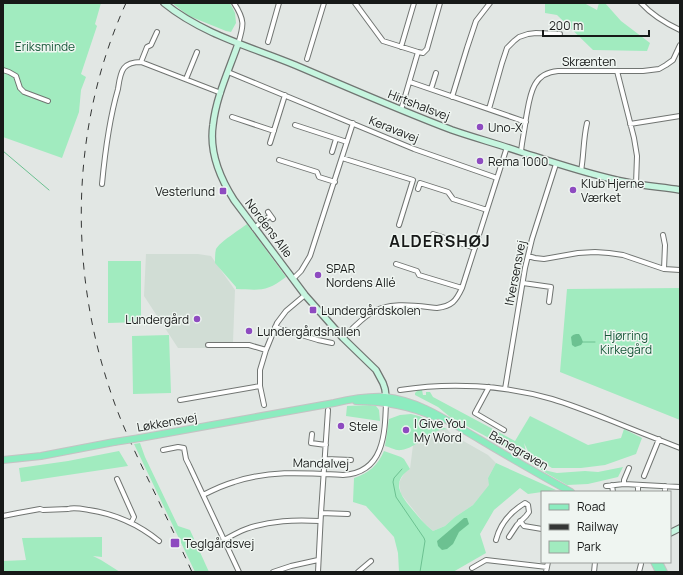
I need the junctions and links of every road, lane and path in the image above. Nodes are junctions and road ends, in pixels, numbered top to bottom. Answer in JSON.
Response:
{"nodes":[{"id":1,"x":164,"y":3,"type":"edge"},
{"id":2,"x":234,"y":3,"type":"edge"},
{"id":3,"x":279,"y":3,"type":"edge"},
{"id":4,"x":324,"y":3,"type":"edge"},
{"id":5,"x":355,"y":3,"type":"edge"},
{"id":6,"x":414,"y":3,"type":"edge"},
{"id":7,"x":440,"y":3,"type":"edge"},
{"id":8,"x":490,"y":3,"type":"edge"},
{"id":9,"x":641,"y":3,"type":"edge"},
{"id":10,"x":680,"y":30,"type":"edge"},
{"id":11,"x":157,"y":32,"type":"dead end"},
{"id":12,"x":560,"y":34,"type":"dead end"},
{"id":13,"x":268,"y":42,"type":"dead end"},
{"id":14,"x":238,"y":44,"type":"junction"},
{"id":15,"x":680,"y":45,"type":"edge"},
{"id":16,"x":401,"y":47,"type":"junction"},
{"id":17,"x":197,"y":52,"type":"dead end"},
{"id":18,"x":418,"y":52,"type":"junction"},
{"id":19,"x":307,"y":59,"type":"dead end"},
{"id":20,"x":141,"y":62,"type":"junction"},
{"id":21,"x":3,"y":70,"type":"edge"},
{"id":22,"x":617,"y":71,"type":"junction"},
{"id":23,"x":228,"y":72,"type":"junction"},
{"id":24,"x":436,"y":73,"type":"dead end"},
{"id":25,"x":186,"y":79,"type":"junction"},
{"id":26,"x":410,"y":82,"type":"junction"},
{"id":27,"x":431,"y":89,"type":"junction"},
{"id":28,"x":221,"y":93,"type":"junction"},
{"id":29,"x":285,"y":95,"type":"junction"},
{"id":30,"x":452,"y":97,"type":"junction"},
{"id":31,"x":48,"y":101,"type":"dead end"},
{"id":32,"x":489,"y":109,"type":"junction"},
{"id":33,"x":401,"y":110,"type":"junction"},
{"id":34,"x":680,"y":116,"type":"edge"},
{"id":35,"x":232,"y":117,"type":"dead end"},
{"id":36,"x":526,"y":122,"type":"junction"},
{"id":37,"x":353,"y":123,"type":"junction"},
{"id":38,"x":587,"y":123,"type":"dead end"},
{"id":39,"x":630,"y":124,"type":"junction"},
{"id":40,"x":295,"y":125,"type":"dead end"},
{"id":41,"x":274,"y":131,"type":"junction"},
{"id":42,"x":336,"y":138,"type":"junction"},
{"id":43,"x":347,"y":142,"type":"junction"},
{"id":44,"x":270,"y":143,"type":"dead end"},
{"id":45,"x":507,"y":147,"type":"junction"},
{"id":46,"x":332,"y":152,"type":"dead end"},
{"id":47,"x":521,"y":152,"type":"junction"},
{"id":48,"x":342,"y":158,"type":"junction"},
{"id":49,"x":279,"y":160,"type":"dead end"},
{"id":50,"x":556,"y":164,"type":"junction"},
{"id":51,"x":581,"y":171,"type":"junction"},
{"id":52,"x":497,"y":178,"type":"junction"},
{"id":53,"x":334,"y":182,"type":"junction"},
{"id":54,"x":102,"y":184,"type":"dead end"},
{"id":55,"x":636,"y":184,"type":"junction"},
{"id":56,"x":418,"y":190,"type":"dead end"},
{"id":57,"x":680,"y":190,"type":"edge"},
{"id":58,"x":487,"y":210,"type":"junction"},
{"id":59,"x":270,"y":216,"type":"dead end"},
{"id":60,"x":399,"y":225,"type":"dead end"},
{"id":61,"x":254,"y":228,"type":"junction"},
{"id":62,"x":433,"y":234,"type":"dead end"},
{"id":63,"x":663,"y":235,"type":"dead end"},
{"id":64,"x":474,"y":248,"type":"junction"},
{"id":65,"x":528,"y":256,"type":"junction"},
{"id":66,"x":396,"y":264,"type":"dead end"},
{"id":67,"x":664,"y":269,"type":"junction"},
{"id":68,"x":680,"y":270,"type":"edge"},
{"id":69,"x":293,"y":279,"type":"junction"},
{"id":70,"x":523,"y":283,"type":"junction"},
{"id":71,"x":462,"y":288,"type":"junction"},
{"id":72,"x":306,"y":295,"type":"junction"},
{"id":73,"x":549,"y":302,"type":"dead end"},
{"id":74,"x":275,"y":327,"type":"junction"},
{"id":75,"x":343,"y":338,"type":"junction"},
{"id":76,"x":332,"y":342,"type":"dead end"},
{"id":77,"x":208,"y":345,"type":"dead end"},
{"id":78,"x":266,"y":350,"type":"junction"},
{"id":79,"x":260,"y":386,"type":"junction"},
{"id":80,"x":489,"y":387,"type":"junction"},
{"id":81,"x":505,"y":389,"type":"junction"},
{"id":82,"x":400,"y":390,"type":"dead end"},
{"id":83,"x":180,"y":400,"type":"dead end"},
{"id":84,"x":386,"y":400,"type":"junction"},
{"id":85,"x":264,"y":405,"type":"dead end"},
{"id":86,"x":328,"y":410,"type":"dead end"},
{"id":87,"x":504,"y":430,"type":"dead end"},
{"id":88,"x":312,"y":434,"type":"dead end"},
{"id":89,"x":659,"y":439,"type":"junction"},
{"id":90,"x":326,"y":445,"type":"junction"},
{"id":91,"x":680,"y":448,"type":"edge"},
{"id":92,"x":163,"y":450,"type":"dead end"},
{"id":93,"x":325,"y":459,"type":"junction"},
{"id":94,"x":3,"y":460,"type":"edge"},
{"id":95,"x":351,"y":460,"type":"dead end"},
{"id":96,"x":629,"y":468,"type":"dead end"},
{"id":97,"x":323,"y":474,"type":"junction"},
{"id":98,"x":644,"y":476,"type":"dead end"},
{"id":99,"x":117,"y":479,"type":"dead end"},
{"id":100,"x":624,"y":484,"type":"junction"},
{"id":101,"x":612,"y":485,"type":"junction"},
{"id":102,"x":638,"y":485,"type":"junction"},
{"id":103,"x":606,"y":486,"type":"dead end"},
{"id":104,"x":665,"y":486,"type":"junction"},
{"id":105,"x":680,"y":487,"type":"edge"},
{"id":106,"x":569,"y":491,"type":"edge"},
{"id":107,"x":612,"y":491,"type":"edge"},
{"id":108,"x":638,"y":491,"type":"edge"},
{"id":109,"x":665,"y":491,"type":"edge"},
{"id":110,"x":203,"y":495,"type":"junction"},
{"id":111,"x":321,"y":513,"type":"junction"},
{"id":112,"x":348,"y":514,"type":"dead end"},
{"id":113,"x":3,"y":516,"type":"edge"},
{"id":114,"x":320,"y":521,"type":"junction"},
{"id":115,"x":520,"y":521,"type":"junction"},
{"id":116,"x":131,"y":523,"type":"junction"},
{"id":117,"x":680,"y":524,"type":"edge"},
{"id":118,"x":671,"y":528,"type":"edge"},
{"id":119,"x":680,"y":528,"type":"edge"},
{"id":120,"x":541,"y":529,"type":"edge"},
{"id":121,"x":671,"y":532,"type":"edge"},
{"id":122,"x":509,"y":537,"type":"dead end"},
{"id":123,"x":159,"y":540,"type":"dead end"},
{"id":124,"x":224,"y":540,"type":"junction"},
{"id":125,"x":496,"y":540,"type":"dead end"},
{"id":126,"x":318,"y":560,"type":"junction"},
{"id":127,"x":371,"y":561,"type":"dead end"},
{"id":128,"x":654,"y":563,"type":"edge"},
{"id":129,"x":660,"y":563,"type":"edge"},
{"id":130,"x":547,"y":564,"type":"edge"},
{"id":131,"x":641,"y":564,"type":"dead end"},
{"id":132,"x":472,"y":568,"type":"dead end"},
{"id":133,"x":239,"y":572,"type":"edge"},
{"id":134,"x":273,"y":572,"type":"edge"},
{"id":135,"x":318,"y":572,"type":"edge"},
{"id":136,"x":358,"y":572,"type":"edge"},
{"id":137,"x":546,"y":572,"type":"edge"},
{"id":138,"x":639,"y":572,"type":"edge"},
{"id":139,"x":659,"y":572,"type":"edge"},
{"id":140,"x":664,"y":572,"type":"edge"}],
"edges":[{"from":1,"to":14,"type":"street","name":"Hirtshalsvej"},
{"from":2,"to":14,"type":"street"},
{"from":3,"to":13,"type":"street"},
{"from":4,"to":19,"type":"street"},
{"from":5,"to":16,"type":"street"},
{"from":6,"to":16,"type":"street"},
{"from":7,"to":18,"type":"street"},
{"from":8,"to":30,"type":"street"},
{"from":9,"to":10,"type":"street"},
{"from":11,"to":20,"type":"street"},
{"from":12,"to":32,"type":"street"},
{"from":14,"to":23,"type":"street","name":"Nordens Alle"},
{"from":14,"to":33,"type":"street","name":"Hirtshalsvej"},
{"from":15,"to":22,"type":"street","name":"Skrænten"},
{"from":16,"to":18,"type":"street"},
{"from":17,"to":25,"type":"street"},
{"from":18,"to":26,"type":"street"},
{"from":20,"to":25,"type":"street"},
{"from":20,"to":54,"type":"street"},
{"from":21,"to":31,"type":"street"},
{"from":22,"to":36,"type":"street","name":"Skrænten"},
{"from":22,"to":39,"type":"street"},
{"from":23,"to":28,"type":"street","name":"Nordens Alle"},
{"from":23,"to":29,"type":"street","name":"Keravavej"},
{"from":24,"to":27,"type":"street"},
{"from":25,"to":28,"type":"street"},
{"from":26,"to":27,"type":"street"},
{"from":26,"to":33,"type":"street"},
{"from":27,"to":30,"type":"street"},
{"from":28,"to":61,"type":"street","name":"Nordens Alle"},
{"from":29,"to":37,"type":"street","name":"Keravavej"},
{"from":29,"to":41,"type":"street"},
{"from":30,"to":32,"type":"street"},
{"from":32,"to":36,"type":"street"},
{"from":33,"to":45,"type":"street","name":"Hirtshalsvej"},
{"from":34,"to":39,"type":"street"},
{"from":35,"to":41,"type":"street"},
{"from":36,"to":47,"type":"street","name":"Skrænten"},
{"from":37,"to":43,"type":"street"},
{"from":37,"to":52,"type":"street","name":"Keravavej"},
{"from":38,"to":51,"type":"street"},
{"from":39,"to":55,"type":"street"},
{"from":40,"to":42,"type":"street"},
{"from":41,"to":44,"type":"street"},
{"from":42,"to":43,"type":"street"},
{"from":42,"to":46,"type":"street"},
{"from":43,"to":48,"type":"street"},
{"from":45,"to":47,"type":"street","name":"Hirtshalsvej"},
{"from":45,"to":52,"type":"street"},
{"from":47,"to":50,"type":"street","name":"Hirtshalsvej"},
{"from":48,"to":53,"type":"street"},
{"from":48,"to":60,"type":"street"},
{"from":49,"to":53,"type":"street"},
{"from":50,"to":51,"type":"street","name":"Hirtshalsvej"},
{"from":50,"to":65,"type":"street","name":"Ifversensvej"},
{"from":51,"to":55,"type":"street","name":"Hirtshalsvej"},
{"from":52,"to":58,"type":"street"},
{"from":53,"to":69,"type":"street"},
{"from":55,"to":57,"type":"street","name":"Hirtshalsvej"},
{"from":56,"to":58,"type":"street"},
{"from":58,"to":64,"type":"street"},
{"from":59,"to":61,"type":"street"},
{"from":61,"to":69,"type":"street","name":"Nordens Alle"},
{"from":62,"to":64,"type":"street"},
{"from":63,"to":67,"type":"street"},
{"from":64,"to":71,"type":"street"},
{"from":65,"to":67,"type":"street"},
{"from":65,"to":70,"type":"street","name":"Ifversensvej"},
{"from":66,"to":71,"type":"street"},
{"from":67,"to":68,"type":"street"},
{"from":69,"to":72,"type":"street","name":"Nordens Alle"},
{"from":70,"to":73,"type":"street"},
{"from":70,"to":81,"type":"street","name":"Ifversensvej"},
{"from":71,"to":75,"type":"street"},
{"from":72,"to":74,"type":"street"},
{"from":72,"to":75,"type":"street","name":"Nordens Alle"},
{"from":74,"to":76,"type":"street"},
{"from":74,"to":78,"type":"street"},
{"from":75,"to":84,"type":"street","name":"Nordens Alle"},
{"from":77,"to":78,"type":"street"},
{"from":78,"to":79,"type":"street"},
{"from":79,"to":83,"type":"street"},
{"from":79,"to":85,"type":"street"},
{"from":80,"to":81,"type":"street"},
{"from":80,"to":82,"type":"street"},
{"from":80,"to":87,"type":"street"},
{"from":81,"to":89,"type":"street"},
{"from":84,"to":94,"type":"main road","name":"Løkkensvej","bridge":true},
{"from":84,"to":97,"type":"street","name":"Mandalvej"},
{"from":84,"to":106,"type":"main road","name":"Banegraven"},
{"from":86,"to":90,"type":"street"},
{"from":88,"to":90,"type":"street"},
{"from":89,"to":91,"type":"street"},
{"from":89,"to":98,"type":"street"},
{"from":90,"to":93,"type":"street"},
{"from":92,"to":110,"type":"street"},
{"from":93,"to":95,"type":"street"},
{"from":93,"to":97,"type":"street"},
{"from":96,"to":100,"type":"street"},
{"from":97,"to":110,"type":"street","name":"Mandalvej"},
{"from":97,"to":111,"type":"street"},
{"from":99,"to":116,"type":"street"},
{"from":100,"to":101,"type":"street"},
{"from":100,"to":102,"type":"street"},
{"from":101,"to":103,"type":"street"},
{"from":101,"to":107,"type":"street"},
{"from":102,"to":104,"type":"street"},
{"from":102,"to":108,"type":"street"},
{"from":104,"to":105,"type":"street"},
{"from":104,"to":109,"type":"street"},
{"from":110,"to":124,"type":"street"},
{"from":111,"to":112,"type":"street"},
{"from":111,"to":114,"type":"street"},
{"from":113,"to":116,"type":"street"},
{"from":114,"to":124,"type":"street"},
{"from":114,"to":126,"type":"street"},
{"from":115,"to":120,"type":"street"},
{"from":115,"to":122,"type":"street"},
{"from":115,"to":125,"type":"street"},
{"from":116,"to":123,"type":"street"},
{"from":117,"to":118,"type":"street"},
{"from":119,"to":121,"type":"street"},
{"from":124,"to":133,"type":"street"},
{"from":126,"to":134,"type":"street"},
{"from":126,"to":135,"type":"street"},
{"from":127,"to":136,"type":"street"},
{"from":128,"to":139,"type":"main road"},
{"from":129,"to":140,"type":"main road"},
{"from":130,"to":132,"type":"street"},
{"from":130,"to":137,"type":"street"},
{"from":131,"to":138,"type":"street"}]}
